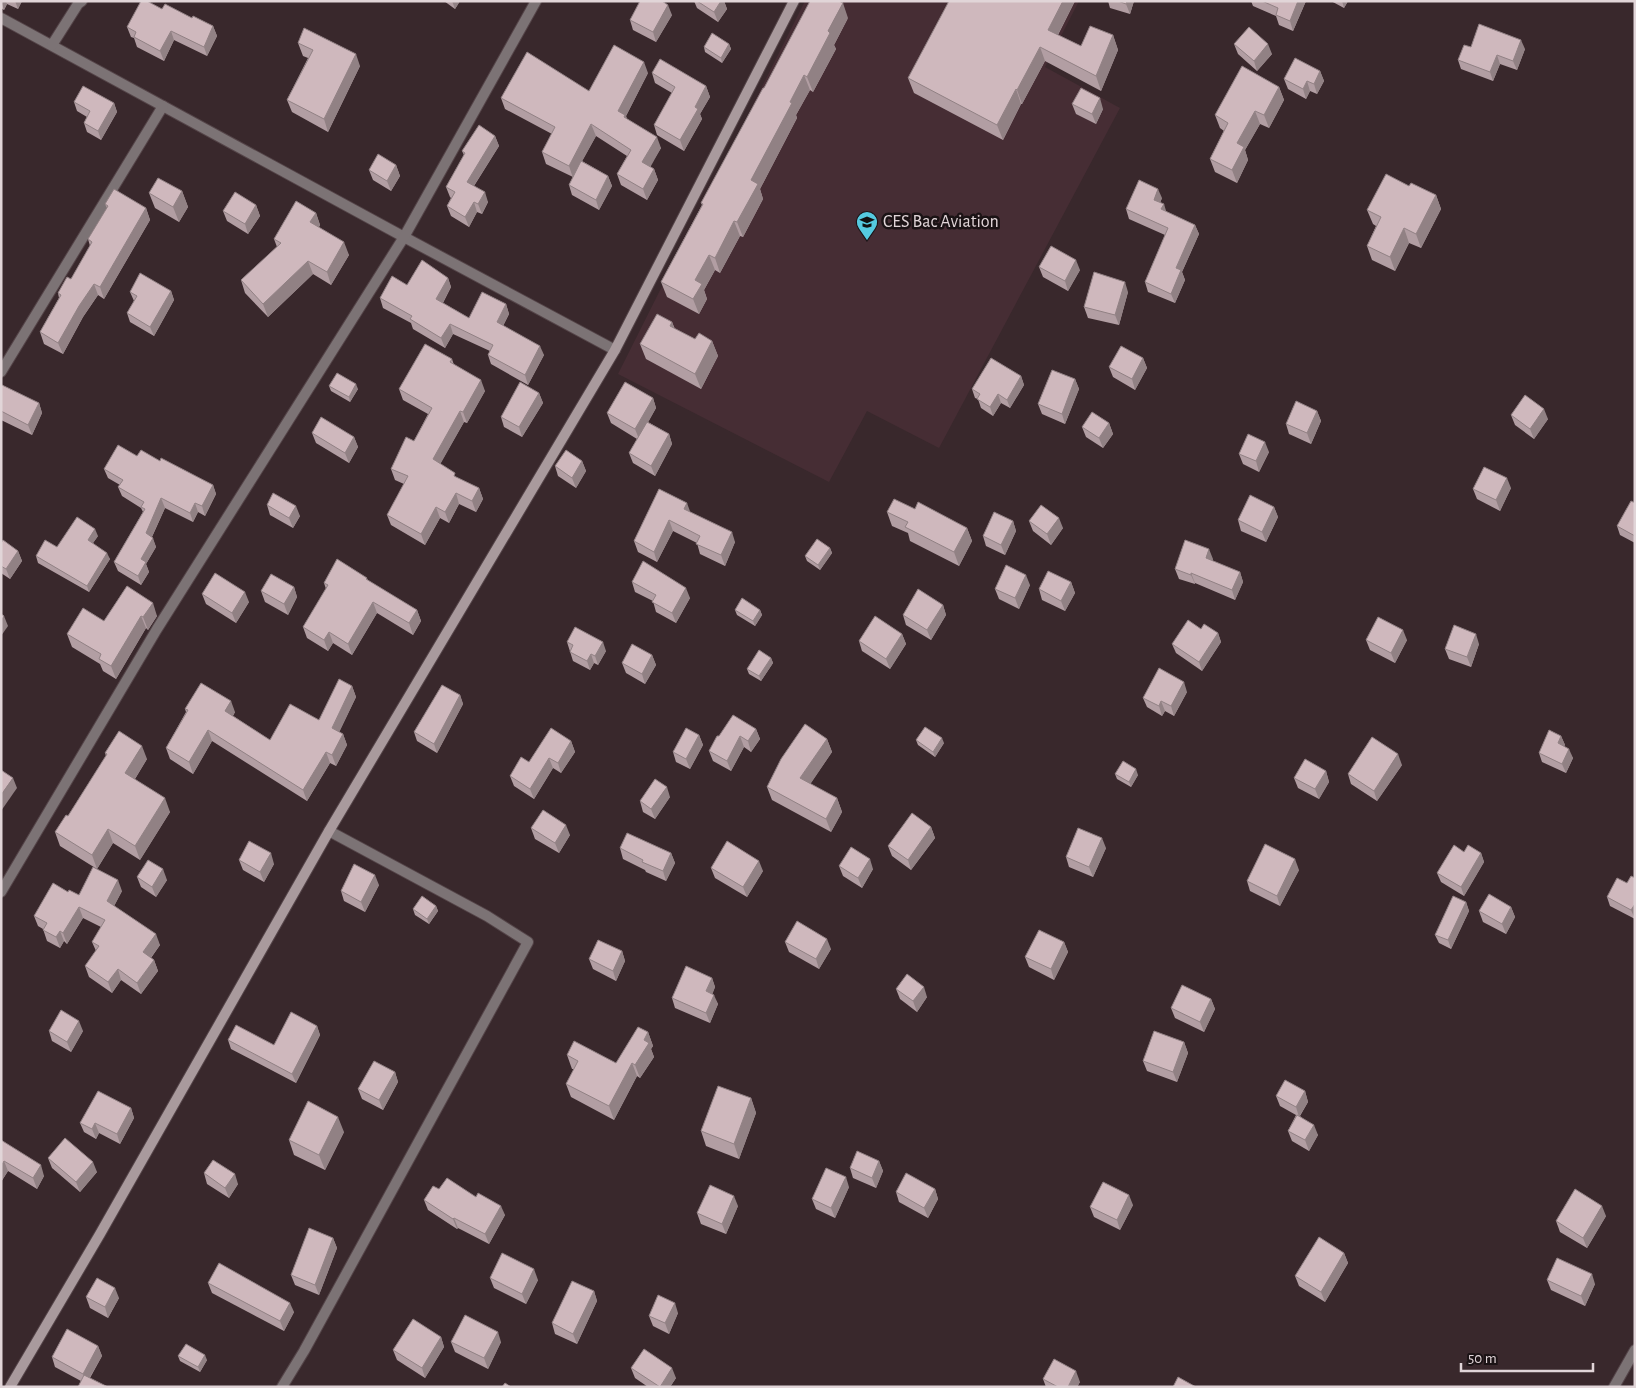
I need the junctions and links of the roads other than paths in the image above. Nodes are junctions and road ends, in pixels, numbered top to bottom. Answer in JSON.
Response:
{"nodes":[{"id":1,"x":82,"y":1,"type":"edge"},
{"id":2,"x":536,"y":1,"type":"edge"},
{"id":3,"x":794,"y":1,"type":"edge"},
{"id":4,"x":1,"y":18,"type":"edge"},
{"id":5,"x":52,"y":45,"type":"junction"},
{"id":6,"x":163,"y":106,"type":"junction"},
{"id":7,"x":404,"y":237,"type":"junction"},
{"id":8,"x":615,"y":350,"type":"junction"},
{"id":9,"x":1,"y":372,"type":"edge"},
{"id":10,"x":329,"y":831,"type":"junction"},
{"id":11,"x":1,"y":892,"type":"edge"},
{"id":12,"x":1635,"y":1350,"type":"edge"},
{"id":13,"x":10,"y":1387,"type":"edge"},
{"id":14,"x":282,"y":1387,"type":"edge"},
{"id":15,"x":1614,"y":1387,"type":"edge"}],
"edges":[{"from":1,"to":5,"type":"street"},
{"from":2,"to":7,"type":"street"},
{"from":3,"to":8,"type":"street"},
{"from":4,"to":5,"type":"street"},
{"from":5,"to":6,"type":"street"},
{"from":6,"to":7,"type":"street"},
{"from":6,"to":9,"type":"street"},
{"from":7,"to":8,"type":"street"},
{"from":7,"to":11,"type":"street"},
{"from":8,"to":10,"type":"street"},
{"from":10,"to":13,"type":"street"},
{"from":10,"to":14,"type":"street"},
{"from":12,"to":15,"type":"street"}]}
